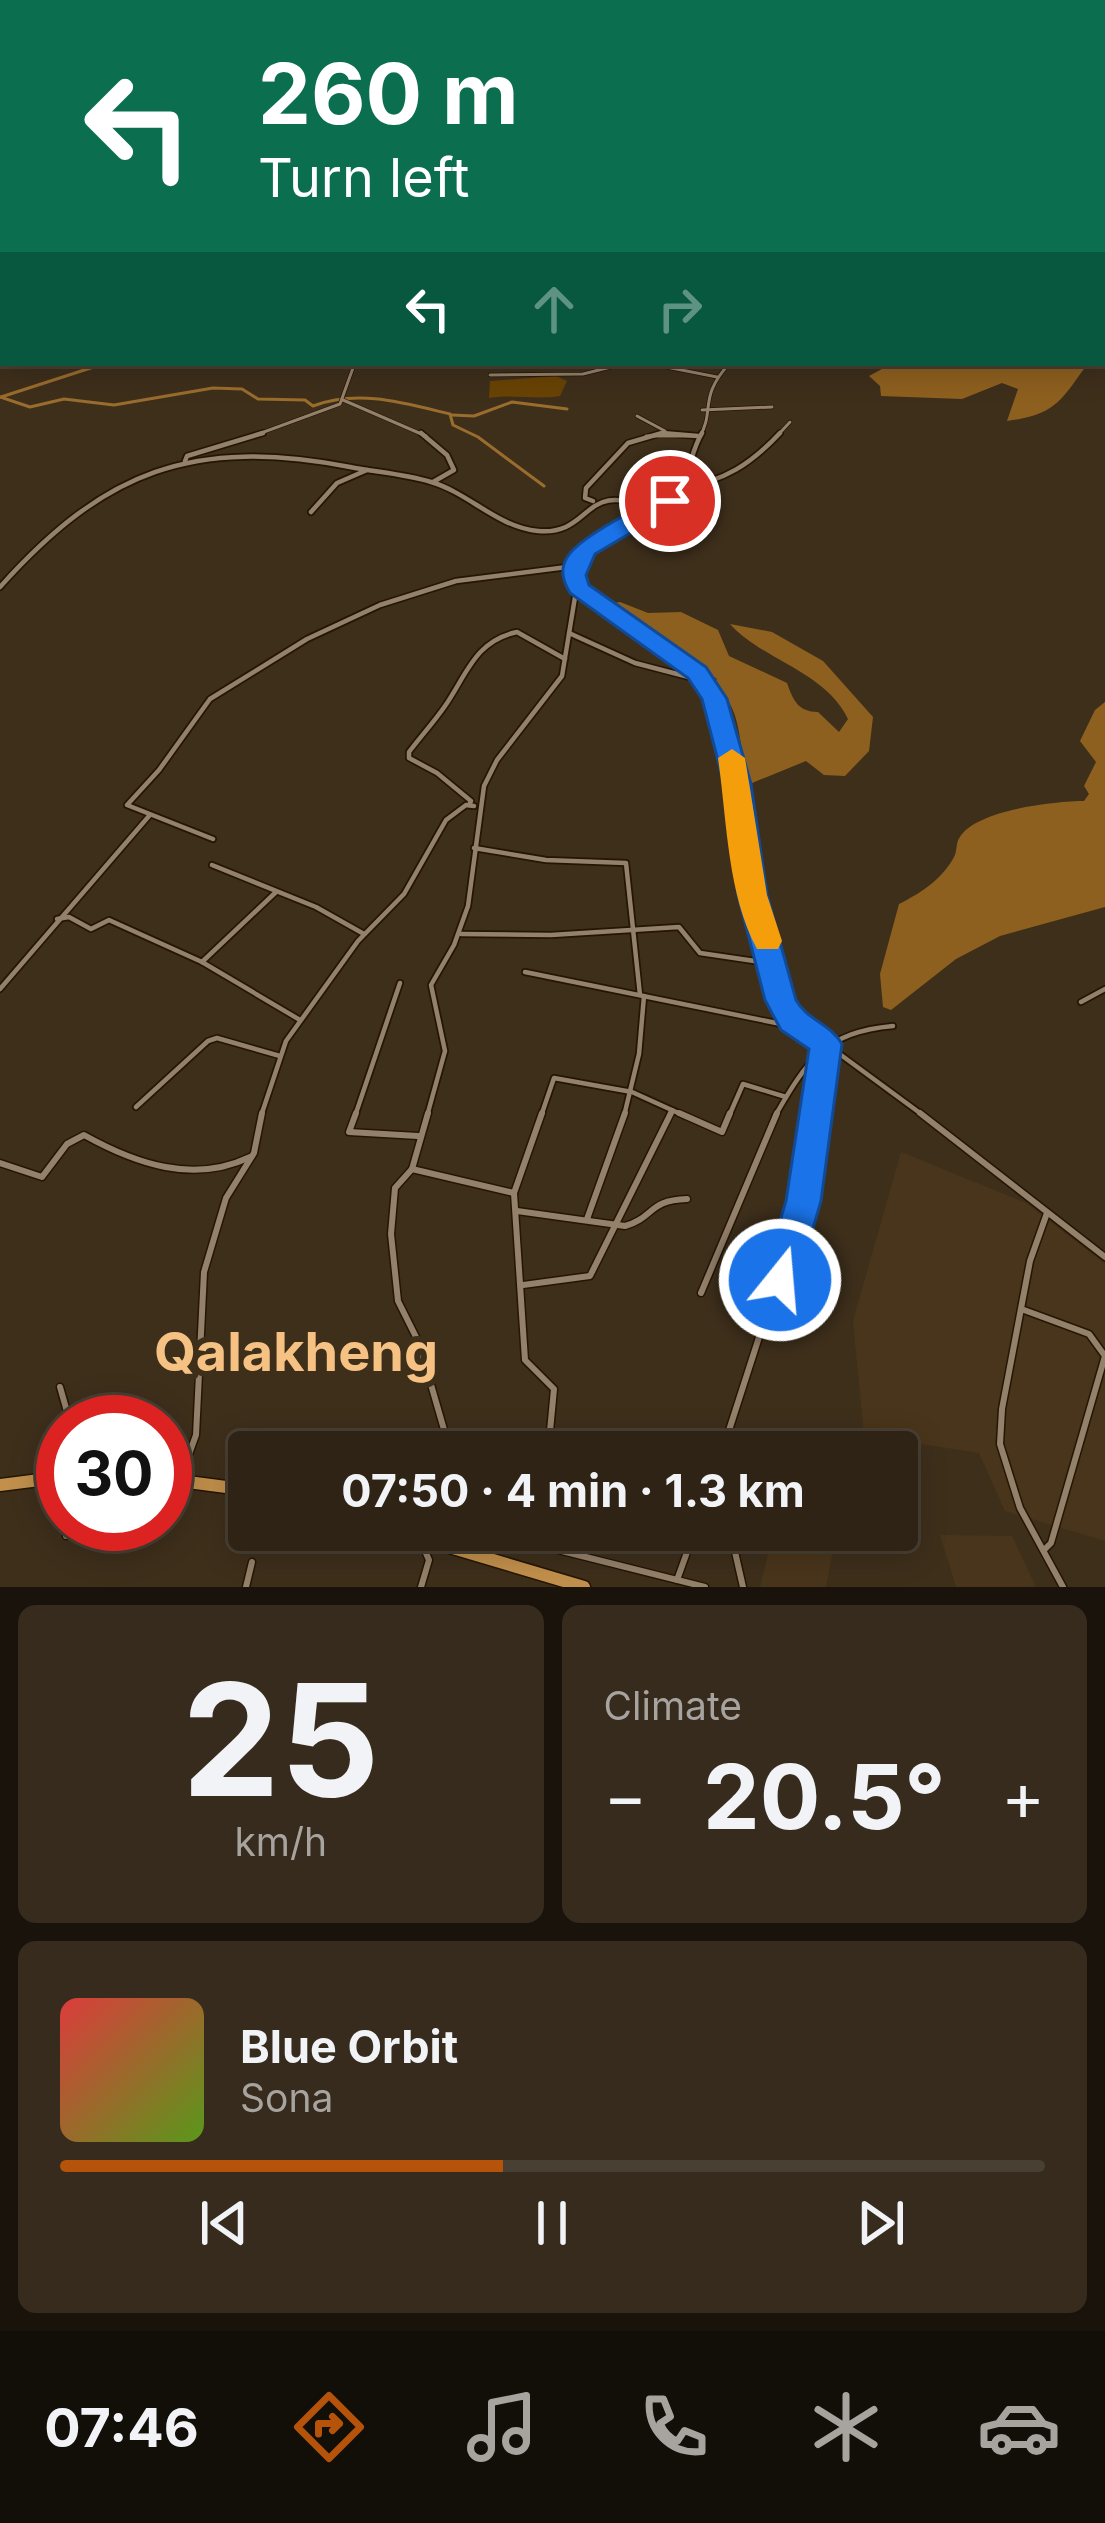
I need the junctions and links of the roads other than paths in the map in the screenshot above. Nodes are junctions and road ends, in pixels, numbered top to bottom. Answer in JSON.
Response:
{"nodes":[{"id":1,"x":599,"y":366,"type":"edge"},
{"id":2,"x":661,"y":366,"type":"edge"},
{"id":3,"x":727,"y":366,"type":"edge"},
{"id":4,"x":353,"y":368,"type":"dead end"},
{"id":5,"x":490,"y":374,"type":"dead end"},
{"id":6,"x":717,"y":377,"type":"junction"},
{"id":7,"x":343,"y":400,"type":"junction"},
{"id":8,"x":772,"y":407,"type":"dead end"},
{"id":9,"x":702,"y":410,"type":"junction"},
{"id":10,"x":637,"y":416,"type":"dead end"},
{"id":11,"x":790,"y":422,"type":"dead end"},
{"id":12,"x":665,"y":431,"type":"junction"},
{"id":13,"x":698,"y":436,"type":"junction"},
{"id":14,"x":185,"y":461,"type":"junction"},
{"id":15,"x":367,"y":470,"type":"junction"},
{"id":16,"x":433,"y":482,"type":"junction"},
{"id":17,"x":682,"y":487,"type":"junction"},
{"id":18,"x":596,"y":502,"type":"junction"},
{"id":19,"x":654,"y":511,"type":"junction"},
{"id":20,"x":311,"y":512,"type":"dead end"},
{"id":21,"x":575,"y":566,"type":"junction"},
{"id":22,"x":577,"y":584,"type":"junction"},
{"id":23,"x":0,"y":587,"type":"edge"},
{"id":24,"x":569,"y":633,"type":"junction"},
{"id":25,"x":565,"y":659,"type":"junction"},
{"id":26,"x":704,"y":681,"type":"junction"},
{"id":27,"x":473,"y":806,"type":"junction"},
{"id":28,"x":149,"y":816,"type":"junction"},
{"id":29,"x":213,"y":838,"type":"dead end"},
{"id":30,"x":474,"y":848,"type":"junction"},
{"id":31,"x":212,"y":865,"type":"dead end"},
{"id":32,"x":277,"y":891,"type":"junction"},
{"id":33,"x":56,"y":919,"type":"junction"},
{"id":34,"x":632,"y":931,"type":"junction"},
{"id":35,"x":364,"y":934,"type":"junction"},
{"id":36,"x":461,"y":934,"type":"junction"},
{"id":37,"x":202,"y":962,"type":"junction"},
{"id":38,"x":775,"y":964,"type":"junction"},
{"id":39,"x":525,"y":973,"type":"dead end"},
{"id":40,"x":400,"y":983,"type":"dead end"},
{"id":41,"x":0,"y":989,"type":"edge"},
{"id":42,"x":1105,"y":989,"type":"edge"},
{"id":43,"x":642,"y":995,"type":"junction"},
{"id":44,"x":1081,"y":1003,"type":"dead end"},
{"id":45,"x":300,"y":1020,"type":"junction"},
{"id":46,"x":893,"y":1026,"type":"dead end"},
{"id":47,"x":801,"y":1028,"type":"junction"},
{"id":48,"x":826,"y":1044,"type":"junction"},
{"id":49,"x":280,"y":1056,"type":"junction"},
{"id":50,"x":632,"y":1092,"type":"junction"},
{"id":51,"x":786,"y":1097,"type":"junction"},
{"id":52,"x":136,"y":1107,"type":"dead end"},
{"id":53,"x":673,"y":1108,"type":"junction"},
{"id":54,"x":418,"y":1136,"type":"junction"},
{"id":55,"x":254,"y":1153,"type":"junction"},
{"id":56,"x":0,"y":1163,"type":"edge"},
{"id":57,"x":412,"y":1169,"type":"junction"},
{"id":58,"x":514,"y":1193,"type":"junction"},
{"id":59,"x":687,"y":1199,"type":"dead end"},
{"id":60,"x":517,"y":1211,"type":"junction"},
{"id":61,"x":1047,"y":1214,"type":"junction"},
{"id":62,"x":587,"y":1219,"type":"junction"},
{"id":63,"x":616,"y":1225,"type":"junction"},
{"id":64,"x":1105,"y":1257,"type":"edge"},
{"id":65,"x":523,"y":1286,"type":"junction"},
{"id":66,"x":701,"y":1293,"type":"dead end"},
{"id":67,"x":1024,"y":1310,"type":"junction"},
{"id":68,"x":60,"y":1388,"type":"dead end"},
{"id":69,"x":62,"y":1395,"type":"edge"},
{"id":70,"x":445,"y":1431,"type":"edge"},
{"id":71,"x":550,"y":1431,"type":"edge"},
{"id":72,"x":729,"y":1431,"type":"edge"},
{"id":73,"x":192,"y":1442,"type":"edge"},
{"id":74,"x":36,"y":1480,"type":"edge"},
{"id":75,"x":192,"y":1482,"type":"edge"},
{"id":76,"x":0,"y":1485,"type":"edge"},
{"id":77,"x":228,"y":1487,"type":"edge"},
{"id":78,"x":1043,"y":1550,"type":"junction"},
{"id":79,"x":424,"y":1551,"type":"edge"},
{"id":80,"x":474,"y":1551,"type":"edge"},
{"id":81,"x":563,"y":1551,"type":"edge"},
{"id":82,"x":687,"y":1551,"type":"edge"},
{"id":83,"x":735,"y":1551,"type":"edge"},
{"id":84,"x":252,"y":1562,"type":"dead end"},
{"id":85,"x":677,"y":1580,"type":"junction"},
{"id":86,"x":246,"y":1587,"type":"edge"},
{"id":87,"x":421,"y":1587,"type":"edge"},
{"id":88,"x":584,"y":1587,"type":"edge"},
{"id":89,"x":705,"y":1587,"type":"edge"},
{"id":90,"x":743,"y":1587,"type":"edge"},
{"id":91,"x":1063,"y":1587,"type":"edge"}],
"edges":[{"from":1,"to":5,"type":"street"},
{"from":2,"to":6,"type":"street"},
{"from":3,"to":6,"type":"street"},
{"from":4,"to":7,"type":"street"},
{"from":6,"to":9,"type":"street"},
{"from":7,"to":14,"type":"street"},
{"from":7,"to":16,"type":"street"},
{"from":8,"to":9,"type":"street"},
{"from":9,"to":13,"type":"street"},
{"from":10,"to":12,"type":"street"},
{"from":11,"to":17,"type":"street"},
{"from":12,"to":13,"type":"street"},
{"from":12,"to":18,"type":"street"},
{"from":13,"to":17,"type":"street"},
{"from":14,"to":15,"type":"street"},
{"from":14,"to":23,"type":"street"},
{"from":15,"to":16,"type":"street"},
{"from":15,"to":20,"type":"street"},
{"from":16,"to":18,"type":"street"},
{"from":17,"to":19,"type":"street"},
{"from":18,"to":19,"type":"street"},
{"from":19,"to":21,"type":"street"},
{"from":21,"to":22,"type":"street"},
{"from":21,"to":28,"type":"street"},
{"from":22,"to":24,"type":"street"},
{"from":22,"to":26,"type":"street"},
{"from":24,"to":25,"type":"street"},
{"from":24,"to":26,"type":"street"},
{"from":25,"to":27,"type":"street"},
{"from":25,"to":27,"type":"street"},
{"from":26,"to":38,"type":"street"},
{"from":27,"to":30,"type":"street"},
{"from":27,"to":35,"type":"street"},
{"from":28,"to":29,"type":"street"},
{"from":28,"to":33,"type":"street"},
{"from":30,"to":34,"type":"street"},
{"from":30,"to":36,"type":"street"},
{"from":31,"to":32,"type":"street"},
{"from":32,"to":35,"type":"street"},
{"from":32,"to":37,"type":"street"},
{"from":33,"to":37,"type":"street"},
{"from":33,"to":41,"type":"street"},
{"from":34,"to":36,"type":"street"},
{"from":34,"to":38,"type":"street"},
{"from":34,"to":43,"type":"street"},
{"from":35,"to":45,"type":"street"},
{"from":36,"to":54,"type":"street"},
{"from":37,"to":45,"type":"street"},
{"from":38,"to":47,"type":"street"},
{"from":39,"to":43,"type":"street"},
{"from":40,"to":54,"type":"street"},
{"from":42,"to":44,"type":"street"},
{"from":43,"to":47,"type":"street"},
{"from":43,"to":50,"type":"street"},
{"from":45,"to":49,"type":"street"},
{"from":46,"to":48,"type":"street"},
{"from":47,"to":48,"type":"street"},
{"from":48,"to":51,"type":"street"},
{"from":48,"to":61,"type":"street"},
{"from":48,"to":72,"type":"street"},
{"from":49,"to":52,"type":"street"},
{"from":49,"to":55,"type":"street"},
{"from":50,"to":53,"type":"street"},
{"from":50,"to":58,"type":"street"},
{"from":50,"to":62,"type":"street"},
{"from":51,"to":53,"type":"street"},
{"from":51,"to":66,"type":"street"},
{"from":53,"to":63,"type":"street"},
{"from":54,"to":57,"type":"street"},
{"from":55,"to":56,"type":"street"},
{"from":55,"to":73,"type":"street"},
{"from":57,"to":58,"type":"street"},
{"from":57,"to":70,"type":"street"},
{"from":58,"to":60,"type":"street"},
{"from":59,"to":63,"type":"street"},
{"from":60,"to":62,"type":"street"},
{"from":60,"to":65,"type":"street"},
{"from":61,"to":64,"type":"street"},
{"from":61,"to":67,"type":"street"},
{"from":62,"to":63,"type":"street"},
{"from":63,"to":65,"type":"street"},
{"from":65,"to":71,"type":"street"},
{"from":67,"to":78,"type":"street"},
{"from":67,"to":78,"type":"street"},
{"from":68,"to":69,"type":"street"},
{"from":74,"to":76,"type":"main road"},
{"from":75,"to":77,"type":"main road"},
{"from":78,"to":91,"type":"street"},
{"from":79,"to":87,"type":"street"},
{"from":80,"to":88,"type":"main road"},
{"from":81,"to":85,"type":"street"},
{"from":82,"to":85,"type":"street"},
{"from":83,"to":90,"type":"street"},
{"from":84,"to":86,"type":"street"},
{"from":85,"to":89,"type":"street"}]}
